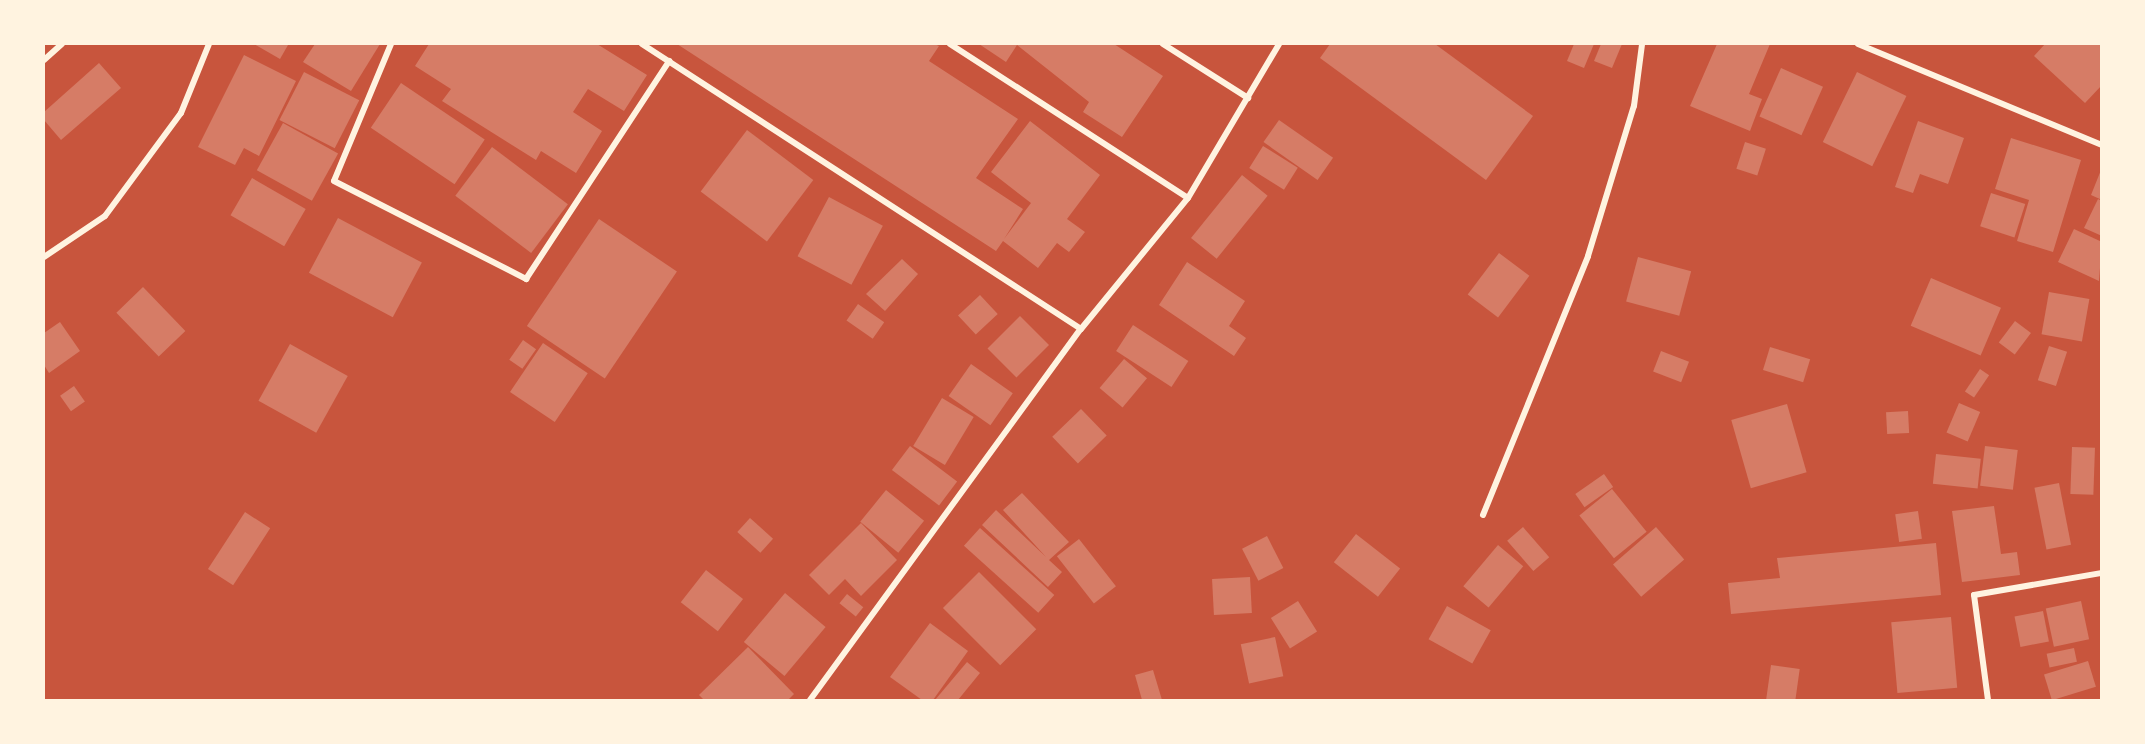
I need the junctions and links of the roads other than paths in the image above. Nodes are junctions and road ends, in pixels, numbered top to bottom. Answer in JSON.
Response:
{"nodes":[{"id":1,"x":62,"y":44,"type":"edge"},
{"id":2,"x":209,"y":44,"type":"edge"},
{"id":3,"x":391,"y":44,"type":"edge"},
{"id":4,"x":642,"y":44,"type":"edge"},
{"id":5,"x":950,"y":44,"type":"edge"},
{"id":6,"x":1163,"y":44,"type":"edge"},
{"id":7,"x":1279,"y":44,"type":"edge"},
{"id":8,"x":1642,"y":44,"type":"edge"},
{"id":9,"x":1858,"y":44,"type":"edge"},
{"id":10,"x":44,"y":60,"type":"edge"},
{"id":11,"x":669,"y":61,"type":"junction"},
{"id":12,"x":1248,"y":98,"type":"junction"},
{"id":13,"x":2102,"y":145,"type":"edge"},
{"id":14,"x":1188,"y":198,"type":"junction"},
{"id":15,"x":44,"y":257,"type":"edge"},
{"id":16,"x":1081,"y":329,"type":"junction"},
{"id":17,"x":1483,"y":515,"type":"dead end"},
{"id":18,"x":2102,"y":573,"type":"edge"},
{"id":19,"x":810,"y":700,"type":"edge"},
{"id":20,"x":1988,"y":700,"type":"edge"}],
"edges":[{"from":1,"to":10,"type":"street"},
{"from":2,"to":15,"type":"street"},
{"from":3,"to":11,"type":"street"},
{"from":4,"to":11,"type":"street"},
{"from":5,"to":14,"type":"street"},
{"from":6,"to":12,"type":"street"},
{"from":7,"to":12,"type":"street"},
{"from":8,"to":17,"type":"street"},
{"from":9,"to":13,"type":"street"},
{"from":11,"to":16,"type":"street"},
{"from":12,"to":14,"type":"street"},
{"from":14,"to":16,"type":"street"},
{"from":16,"to":19,"type":"street"},
{"from":18,"to":20,"type":"street"}]}
